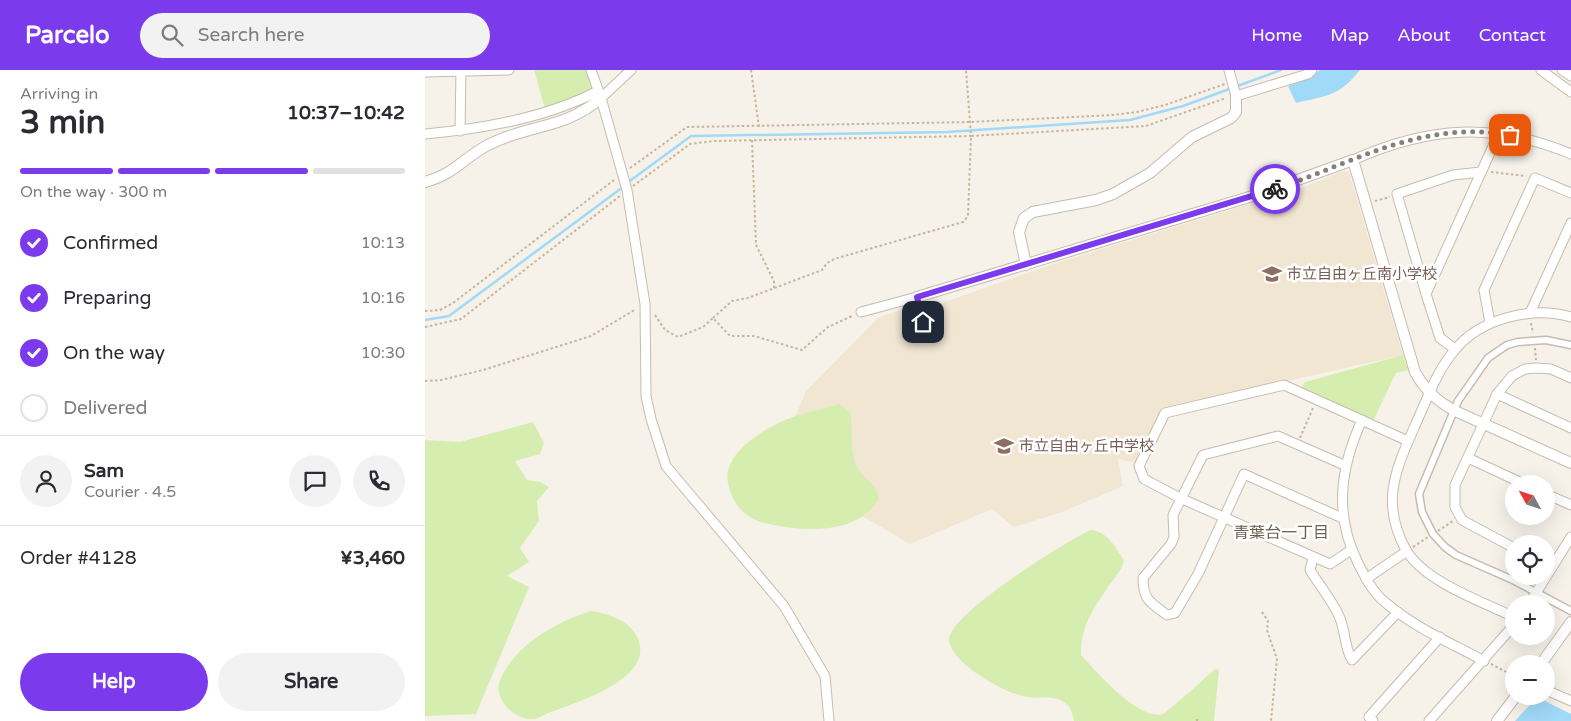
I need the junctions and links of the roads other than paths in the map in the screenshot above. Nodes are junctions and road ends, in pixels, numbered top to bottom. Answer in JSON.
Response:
{"nodes":[{"id":1,"x":509,"y":70,"type":"edge"},
{"id":2,"x":591,"y":70,"type":"edge"},
{"id":3,"x":631,"y":70,"type":"edge"},
{"id":4,"x":1229,"y":70,"type":"edge"},
{"id":5,"x":1313,"y":70,"type":"edge"},
{"id":6,"x":1541,"y":70,"type":"edge"},
{"id":7,"x":1563,"y":70,"type":"edge"},
{"id":8,"x":461,"y":71,"type":"edge"},
{"id":9,"x":425,"y":72,"type":"edge"},
{"id":10,"x":1571,"y":76,"type":"edge"},
{"id":11,"x":1571,"y":92,"type":"edge"},
{"id":12,"x":600,"y":94,"type":"junction"},
{"id":13,"x":1236,"y":96,"type":"junction"},
{"id":14,"x":460,"y":131,"type":"junction"},
{"id":15,"x":1499,"y":133,"type":"junction"},
{"id":16,"x":425,"y":134,"type":"edge"},
{"id":17,"x":1571,"y":154,"type":"edge"},
{"id":18,"x":1353,"y":160,"type":"junction"},
{"id":19,"x":1481,"y":172,"type":"junction"},
{"id":20,"x":425,"y":182,"type":"edge"},
{"id":21,"x":1571,"y":193,"type":"edge"},
{"id":22,"x":1571,"y":223,"type":"edge"},
{"id":23,"x":1026,"y":265,"type":"junction"},
{"id":24,"x":1426,"y":294,"type":"junction"},
{"id":25,"x":917,"y":297,"type":"junction"},
{"id":26,"x":861,"y":312,"type":"road end"},
{"id":27,"x":1530,"y":313,"type":"junction"},
{"id":28,"x":1571,"y":317,"type":"edge"},
{"id":29,"x":1490,"y":324,"type":"junction"},
{"id":30,"x":926,"y":336,"type":"dead end"},
{"id":31,"x":1571,"y":345,"type":"edge"},
{"id":32,"x":1455,"y":349,"type":"junction"},
{"id":33,"x":1571,"y":378,"type":"edge"},
{"id":34,"x":1430,"y":394,"type":"junction"},
{"id":35,"x":1497,"y":394,"type":"junction"},
{"id":36,"x":1455,"y":411,"type":"junction"},
{"id":37,"x":1361,"y":420,"type":"junction"},
{"id":38,"x":1484,"y":424,"type":"junction"},
{"id":39,"x":1571,"y":428,"type":"edge"},
{"id":40,"x":1408,"y":441,"type":"junction"},
{"id":41,"x":1468,"y":458,"type":"junction"},
{"id":42,"x":1571,"y":463,"type":"edge"},
{"id":43,"x":1344,"y":465,"type":"junction"},
{"id":44,"x":1505,"y":475,"type":"edge"},
{"id":45,"x":1180,"y":498,"type":"junction"},
{"id":46,"x":1555,"y":498,"type":"edge"},
{"id":47,"x":1571,"y":505,"type":"edge"},
{"id":48,"x":1224,"y":518,"type":"junction"},
{"id":49,"x":1342,"y":518,"type":"junction"},
{"id":50,"x":1571,"y":537,"type":"edge"},
{"id":51,"x":1505,"y":544,"type":"edge"},
{"id":52,"x":1351,"y":550,"type":"junction"},
{"id":53,"x":1407,"y":551,"type":"junction"},
{"id":54,"x":1313,"y":558,"type":"junction"},
{"id":55,"x":1555,"y":558,"type":"edge"},
{"id":56,"x":1365,"y":579,"type":"junction"},
{"id":57,"x":1540,"y":585,"type":"edge"},
{"id":58,"x":1536,"y":594,"type":"junction"},
{"id":59,"x":1571,"y":611,"type":"edge"},
{"id":60,"x":1398,"y":612,"type":"junction"},
{"id":61,"x":1505,"y":613,"type":"edge"},
{"id":62,"x":1571,"y":622,"type":"edge"},
{"id":63,"x":1505,"y":635,"type":"edge"},
{"id":64,"x":1440,"y":637,"type":"junction"},
{"id":65,"x":1547,"y":655,"type":"edge"},
{"id":66,"x":1484,"y":661,"type":"junction"},
{"id":67,"x":1555,"y":693,"type":"edge"},
{"id":68,"x":1570,"y":699,"type":"edge"},
{"id":69,"x":1509,"y":705,"type":"edge"},
{"id":70,"x":829,"y":721,"type":"edge"},
{"id":71,"x":1373,"y":721,"type":"edge"},
{"id":72,"x":1429,"y":721,"type":"edge"},
{"id":73,"x":1497,"y":721,"type":"edge"}],
"edges":[{"from":1,"to":8,"type":"street"},
{"from":2,"to":12,"type":"street"},
{"from":3,"to":12,"type":"street"},
{"from":4,"to":13,"type":"street"},
{"from":5,"to":13,"type":"street"},
{"from":6,"to":11,"type":"street"},
{"from":7,"to":10,"type":"street"},
{"from":8,"to":9,"type":"street"},
{"from":8,"to":14,"type":"street"},
{"from":12,"to":14,"type":"street"},
{"from":12,"to":20,"type":"street"},
{"from":12,"to":70,"type":"street"},
{"from":13,"to":23,"type":"street"},
{"from":14,"to":16,"type":"street"},
{"from":15,"to":17,"type":"street"},
{"from":15,"to":18,"type":"street"},
{"from":15,"to":19,"type":"street"},
{"from":18,"to":23,"type":"street"},
{"from":18,"to":34,"type":"street"},
{"from":19,"to":24,"type":"street"},
{"from":19,"to":24,"type":"street"},
{"from":21,"to":29,"type":"street"},
{"from":22,"to":27,"type":"street"},
{"from":23,"to":25,"type":"street"},
{"from":24,"to":32,"type":"street"},
{"from":25,"to":26,"type":"street"},
{"from":25,"to":30,"type":"lane"},
{"from":27,"to":28,"type":"street"},
{"from":27,"to":29,"type":"street"},
{"from":29,"to":32,"type":"street"},
{"from":31,"to":36,"type":"street"},
{"from":32,"to":34,"type":"street"},
{"from":33,"to":35,"type":"street"},
{"from":34,"to":36,"type":"street"},
{"from":34,"to":40,"type":"street"},
{"from":35,"to":38,"type":"street"},
{"from":35,"to":39,"type":"street"},
{"from":36,"to":38,"type":"street"},
{"from":36,"to":58,"type":"street"},
{"from":37,"to":40,"type":"street"},
{"from":37,"to":43,"type":"street"},
{"from":37,"to":45,"type":"street"},
{"from":38,"to":41,"type":"street"},
{"from":38,"to":42,"type":"street"},
{"from":40,"to":53,"type":"street"},
{"from":41,"to":44,"type":"street"},
{"from":41,"to":51,"type":"street"},
{"from":43,"to":45,"type":"street"},
{"from":43,"to":49,"type":"street"},
{"from":45,"to":48,"type":"street"},
{"from":45,"to":48,"type":"street"},
{"from":46,"to":47,"type":"street"},
{"from":48,"to":49,"type":"street"},
{"from":48,"to":54,"type":"street"},
{"from":49,"to":52,"type":"street"},
{"from":50,"to":55,"type":"street"},
{"from":52,"to":54,"type":"street"},
{"from":52,"to":56,"type":"street"},
{"from":53,"to":56,"type":"street"},
{"from":53,"to":61,"type":"street"},
{"from":54,"to":60,"type":"street"},
{"from":56,"to":60,"type":"street"},
{"from":57,"to":58,"type":"street"},
{"from":58,"to":59,"type":"street"},
{"from":60,"to":64,"type":"street"},
{"from":62,"to":65,"type":"street"},
{"from":63,"to":66,"type":"street"},
{"from":64,"to":66,"type":"street"},
{"from":64,"to":71,"type":"street"},
{"from":66,"to":72,"type":"street"},
{"from":67,"to":68,"type":"street"},
{"from":69,"to":73,"type":"street"}]}
